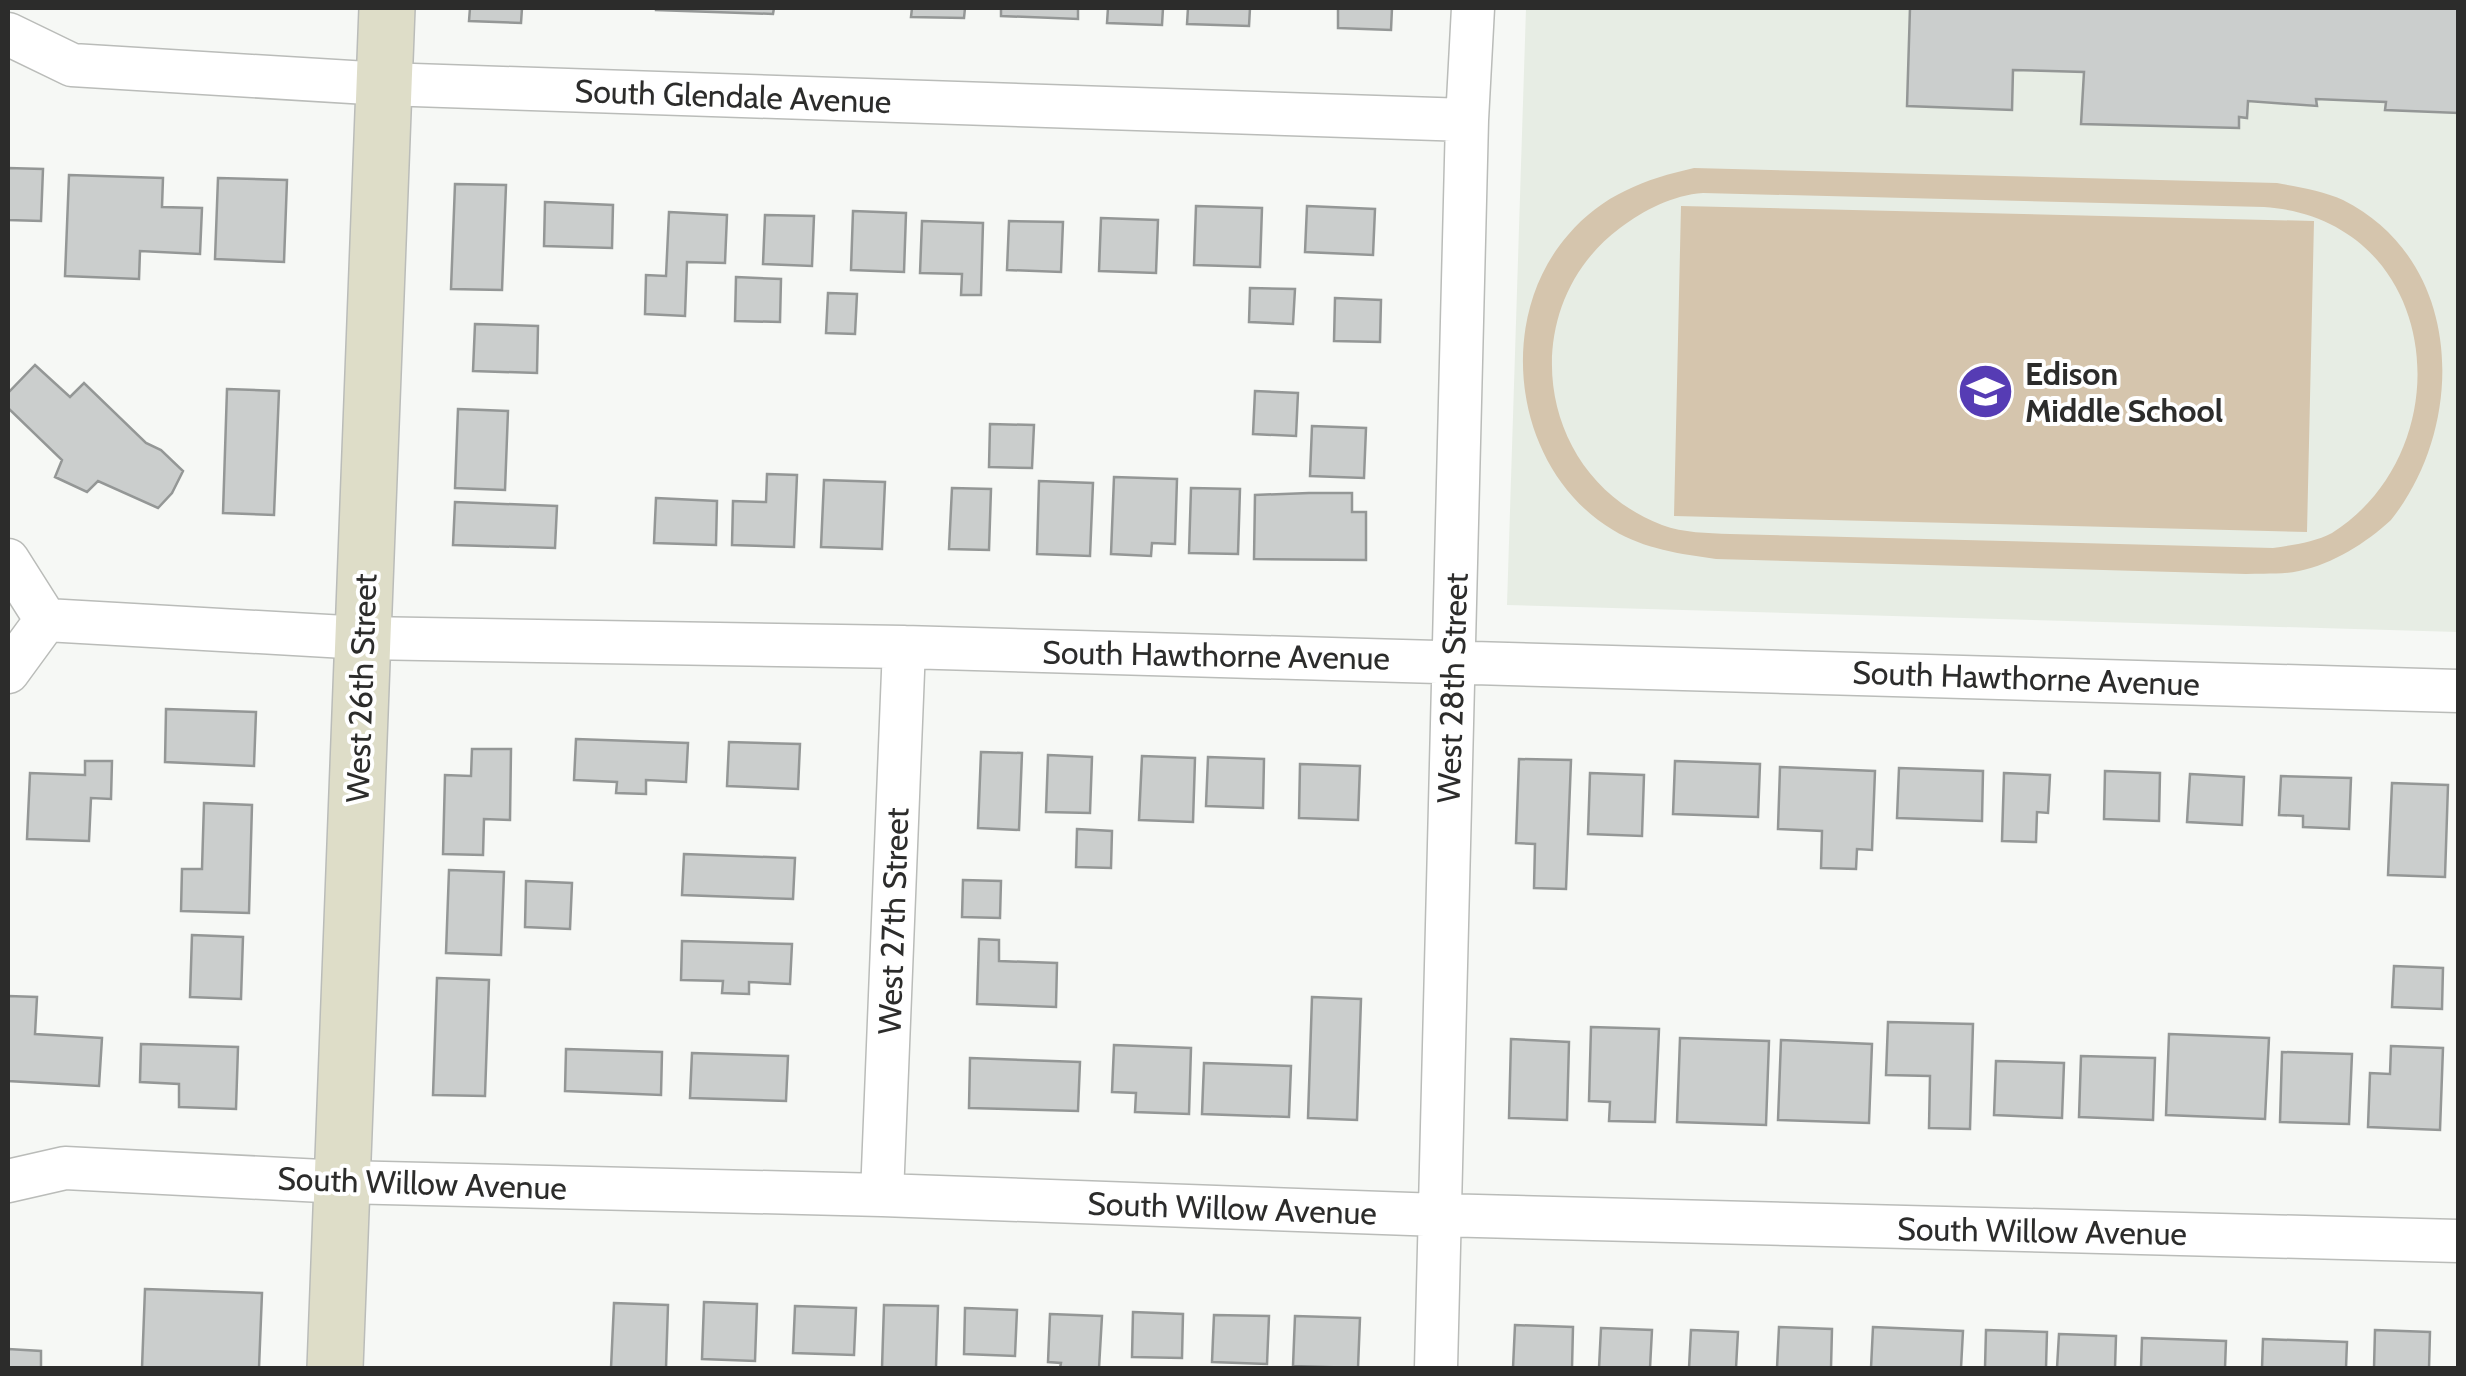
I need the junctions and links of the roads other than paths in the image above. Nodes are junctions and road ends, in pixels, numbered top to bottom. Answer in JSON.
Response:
{"nodes":[{"id":1,"x":387,"y":8,"type":"edge"},
{"id":2,"x":1472,"y":8,"type":"edge"},
{"id":3,"x":8,"y":34,"type":"edge"},
{"id":4,"x":384,"y":84,"type":"junction"},
{"id":5,"x":1467,"y":120,"type":"junction"},
{"id":6,"x":8,"y":560,"type":"edge"},
{"id":7,"x":46,"y":620,"type":"junction"},
{"id":8,"x":363,"y":638,"type":"junction"},
{"id":9,"x":904,"y":647,"type":"junction"},
{"id":10,"x":1453,"y":661,"type":"junction"},
{"id":11,"x":8,"y":672,"type":"edge"},
{"id":12,"x":2458,"y":691,"type":"edge"},
{"id":13,"x":8,"y":1181,"type":"edge"},
{"id":14,"x":342,"y":1182,"type":"junction"},
{"id":15,"x":882,"y":1195,"type":"junction"},
{"id":16,"x":1440,"y":1215,"type":"junction"},
{"id":17,"x":2458,"y":1241,"type":"edge"},
{"id":18,"x":335,"y":1368,"type":"edge"},
{"id":19,"x":1436,"y":1368,"type":"edge"}],
"edges":[{"from":1,"to":4,"type":"main road","name":"West 26th Street"},
{"from":2,"to":5,"type":"street","name":"West 28th Street"},
{"from":3,"to":4,"type":"street","name":"South Glendale Avenue"},
{"from":4,"to":5,"type":"street","name":"South Glendale Avenue"},
{"from":4,"to":8,"type":"main road","name":"West 26th Street"},
{"from":5,"to":10,"type":"street","name":"West 28th Street"},
{"from":6,"to":7,"type":"street"},
{"from":7,"to":8,"type":"street","name":"South Hawthorne Avenue"},
{"from":7,"to":11,"type":"street"},
{"from":8,"to":9,"type":"street","name":"South Hawthorne Avenue"},
{"from":8,"to":14,"type":"main road","name":"West 26th Street"},
{"from":9,"to":10,"type":"street","name":"South Hawthorne Avenue"},
{"from":9,"to":15,"type":"street","name":"West 27th Street"},
{"from":10,"to":12,"type":"street","name":"South Hawthorne Avenue"},
{"from":10,"to":16,"type":"street","name":"West 28th Street"},
{"from":13,"to":14,"type":"street","name":"South Willow Avenue"},
{"from":14,"to":15,"type":"street","name":"South Willow Avenue"},
{"from":14,"to":18,"type":"main road","name":"West 26th Street"},
{"from":15,"to":16,"type":"street","name":"South Willow Avenue"},
{"from":16,"to":17,"type":"street","name":"South Willow Avenue"},
{"from":16,"to":19,"type":"street","name":"West 28th Street"}]}
